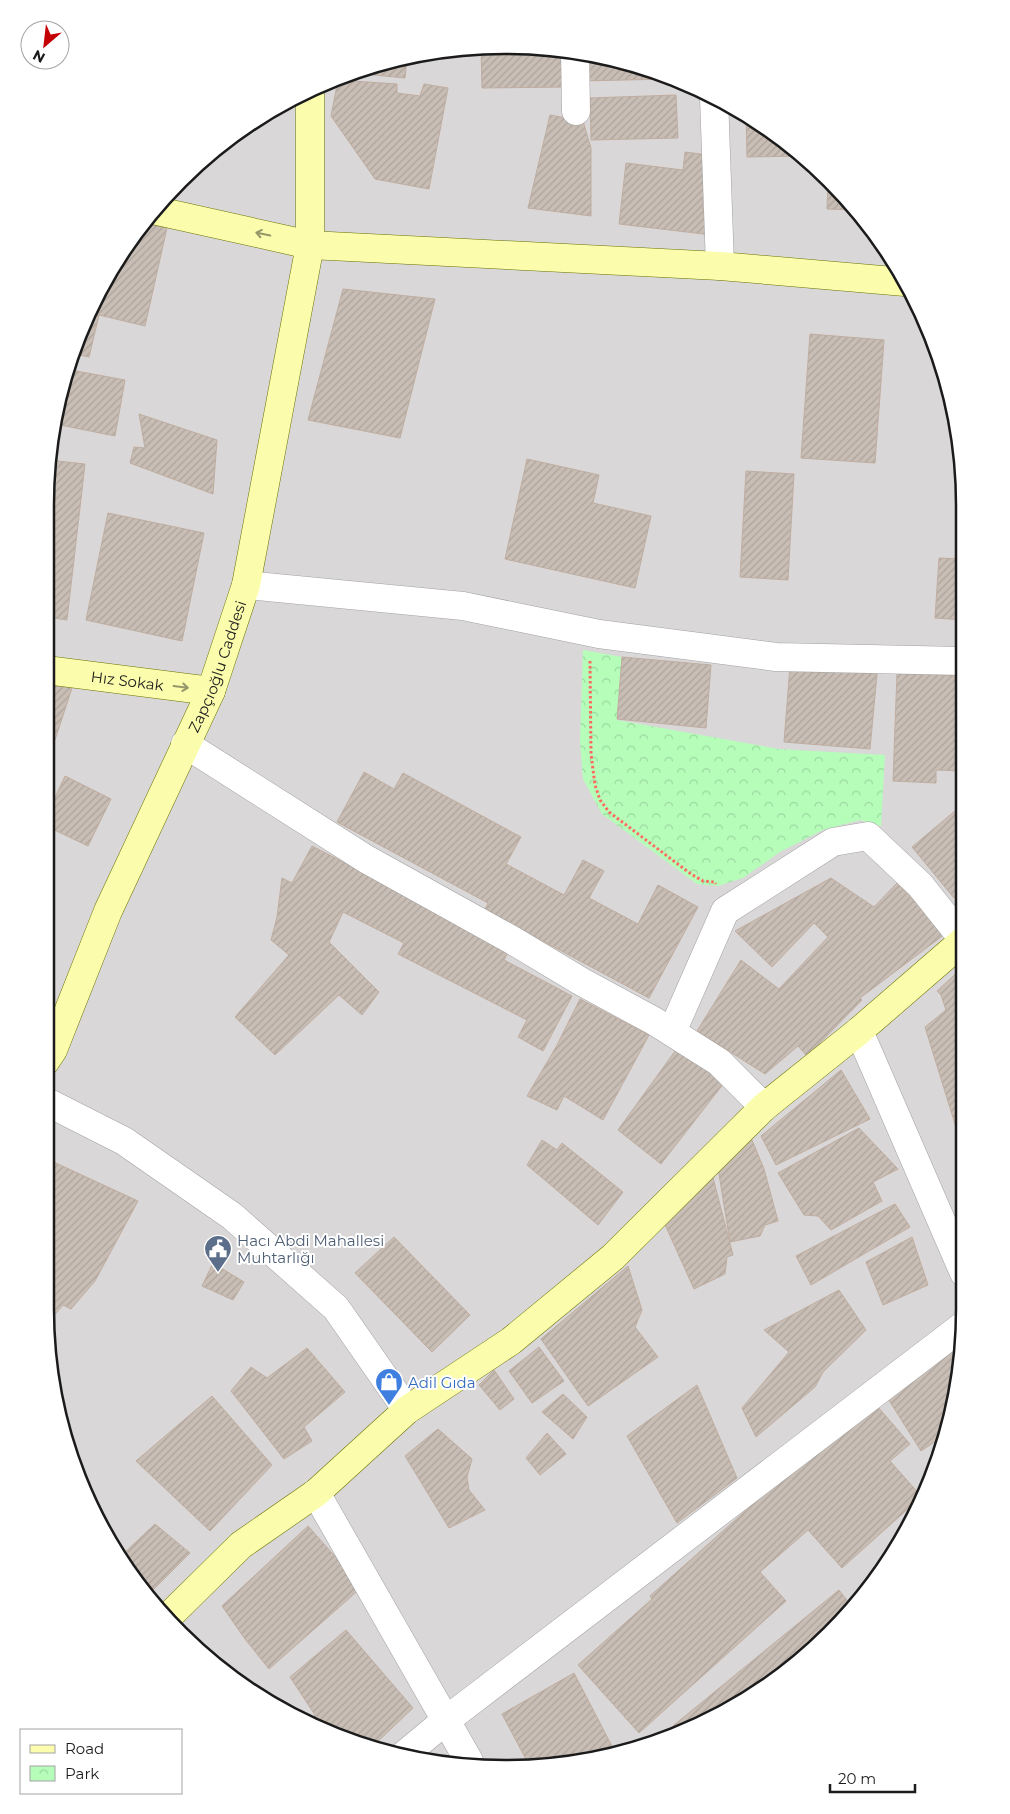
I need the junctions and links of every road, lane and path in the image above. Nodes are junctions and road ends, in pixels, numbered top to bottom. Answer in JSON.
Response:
{"nodes":[{"id":1,"x":575,"y":60,"type":"edge"},
{"id":2,"x":310,"y":98,"type":"edge"},
{"id":3,"x":714,"y":105,"type":"edge"},
{"id":4,"x":576,"y":110,"type":"dead end"},
{"id":5,"x":162,"y":212,"type":"edge"},
{"id":6,"x":310,"y":245,"type":"junction"},
{"id":7,"x":720,"y":266,"type":"junction"},
{"id":8,"x":897,"y":281,"type":"edge"},
{"id":9,"x":246,"y":585,"type":"junction"},
{"id":10,"x":591,"y":632,"type":"junction"},
{"id":11,"x":956,"y":661,"type":"edge"},
{"id":12,"x":54,"y":671,"type":"edge"},
{"id":13,"x":211,"y":691,"type":"junction"},
{"id":14,"x":185,"y":744,"type":"junction"},
{"id":15,"x":725,"y":911,"type":"junction"},
{"id":16,"x":956,"y":931,"type":"edge"},
{"id":17,"x":956,"y":946,"type":"edge"},
{"id":18,"x":860,"y":1031,"type":"junction"},
{"id":19,"x":672,"y":1032,"type":"junction"},
{"id":20,"x":54,"y":1039,"type":"edge"},
{"id":21,"x":54,"y":1106,"type":"edge"},
{"id":22,"x":764,"y":1107,"type":"junction"},
{"id":23,"x":956,"y":1254,"type":"edge"},
{"id":24,"x":955,"y":1333,"type":"edge"},
{"id":25,"x":407,"y":1410,"type":"junction"},
{"id":26,"x":316,"y":1493,"type":"junction"},
{"id":27,"x":172,"y":1613,"type":"edge"},
{"id":28,"x":445,"y":1721,"type":"junction"},
{"id":29,"x":410,"y":1750,"type":"edge"},
{"id":30,"x":466,"y":1758,"type":"edge"}],
"edges":[{"from":1,"to":4,"type":"street"},
{"from":2,"to":6,"type":"main road","name":"Zapçıoğlu Caddesi"},
{"from":3,"to":7,"type":"street"},
{"from":6,"to":5,"type":"main road","one_way":true},
{"from":6,"to":7,"type":"main road"},
{"from":6,"to":9,"type":"main road","name":"Zapçıoğlu Caddesi"},
{"from":7,"to":8,"type":"main road"},
{"from":9,"to":10,"type":"street"},
{"from":9,"to":13,"type":"main road","name":"Zapçıoğlu Caddesi"},
{"from":10,"to":11,"type":"street"},
{"from":10,"to":15,"type":"path"},
{"from":12,"to":13,"type":"main road","name":"Hız Sokak","one_way":true},
{"from":13,"to":14,"type":"main road","name":"Zapçıoğlu Caddesi"},
{"from":14,"to":19,"type":"street"},
{"from":14,"to":20,"type":"main road","name":"Zapçıoğlu Caddesi"},
{"from":15,"to":16,"type":"street"},
{"from":15,"to":19,"type":"street"},
{"from":17,"to":18,"type":"main road"},
{"from":18,"to":22,"type":"main road"},
{"from":18,"to":23,"type":"street"},
{"from":19,"to":22,"type":"street"},
{"from":21,"to":25,"type":"street"},
{"from":22,"to":25,"type":"main road"},
{"from":24,"to":28,"type":"street"},
{"from":25,"to":26,"type":"main road"},
{"from":26,"to":27,"type":"main road"},
{"from":26,"to":28,"type":"street"},
{"from":28,"to":29,"type":"street"},
{"from":28,"to":30,"type":"street"}]}
